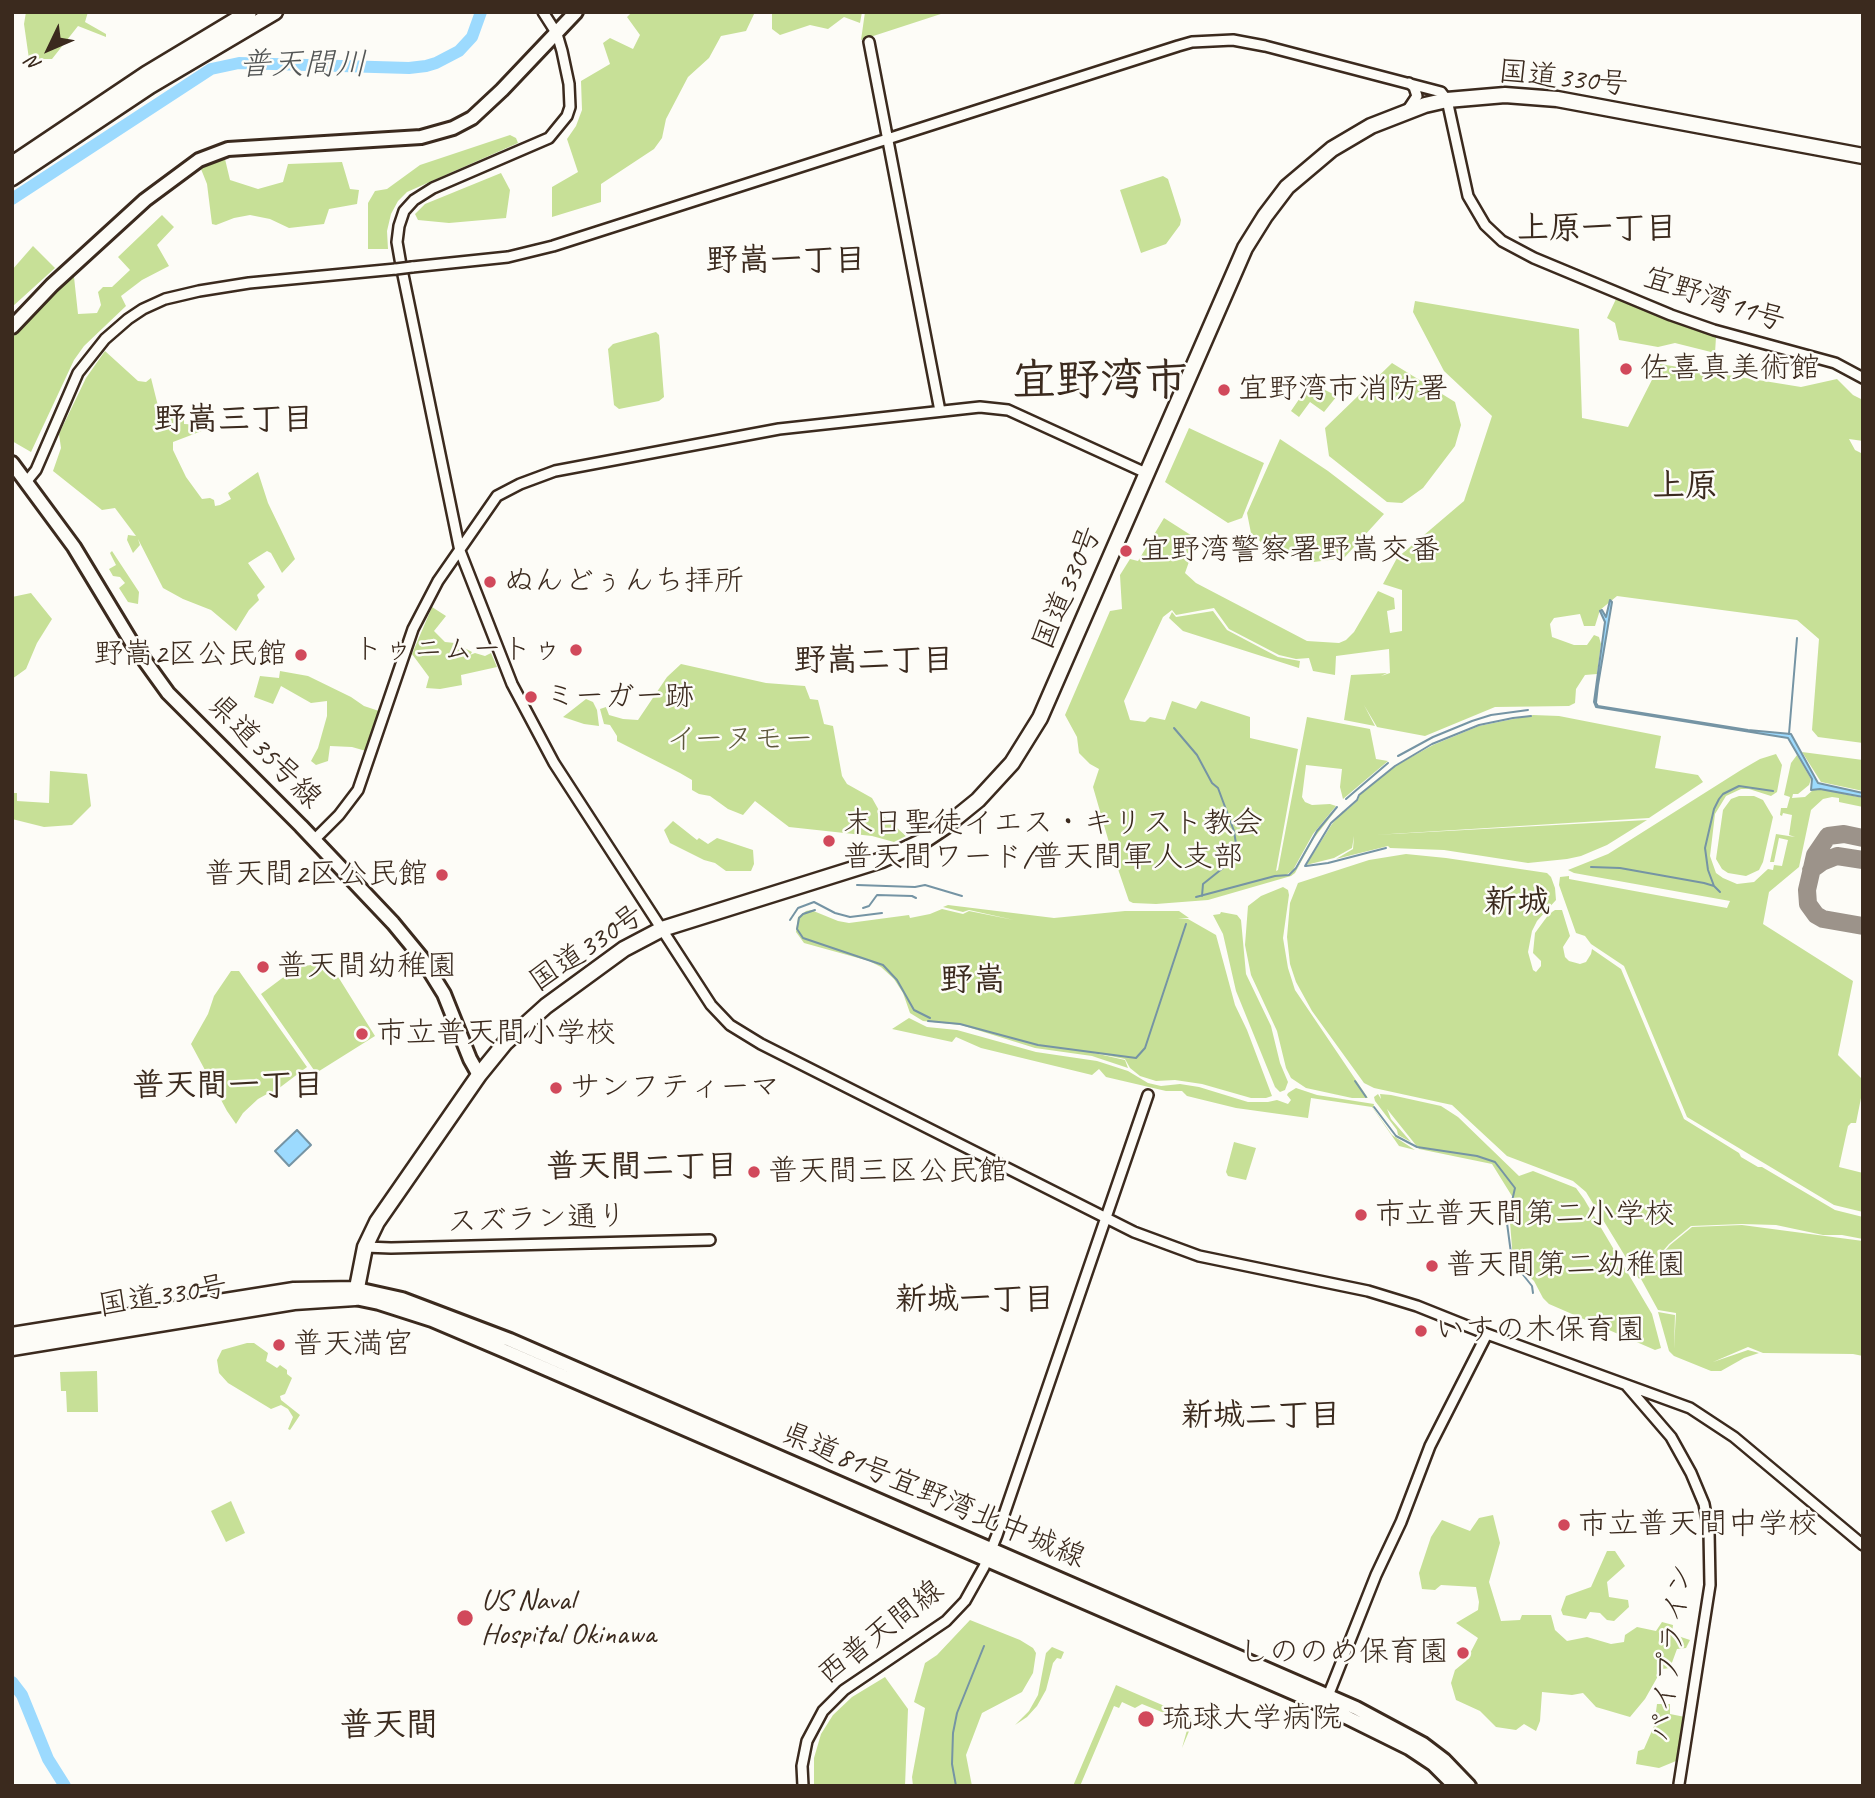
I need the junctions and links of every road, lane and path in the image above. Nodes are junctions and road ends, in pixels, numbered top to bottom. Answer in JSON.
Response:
{"nodes":[{"id":1,"x":249,"y":12,"type":"edge"},
{"id":2,"x":275,"y":12,"type":"edge"},
{"id":3,"x":543,"y":12,"type":"edge"},
{"id":4,"x":576,"y":12,"type":"edge"},
{"id":5,"x":557,"y":34,"type":"junction"},
{"id":6,"x":869,"y":42,"type":"dead end"},
{"id":7,"x":1408,"y":82,"type":"junction"},
{"id":8,"x":1447,"y":100,"type":"junction"},
{"id":9,"x":1405,"y":112,"type":"junction"},
{"id":10,"x":888,"y":138,"type":"junction"},
{"id":11,"x":1863,"y":156,"type":"edge"},
{"id":12,"x":15,"y":169,"type":"edge"},
{"id":13,"x":12,"y":327,"type":"edge"},
{"id":14,"x":1863,"y":378,"type":"edge"},
{"id":15,"x":940,"y":411,"type":"junction"},
{"id":16,"x":12,"y":463,"type":"edge"},
{"id":17,"x":1146,"y":472,"type":"junction"},
{"id":18,"x":27,"y":481,"type":"junction"},
{"id":19,"x":460,"y":551,"type":"junction"},
{"id":20,"x":314,"y":840,"type":"junction"},
{"id":21,"x":662,"y":929,"type":"junction"},
{"id":22,"x":479,"y":1075,"type":"junction"},
{"id":23,"x":1148,"y":1095,"type":"dead end"},
{"id":24,"x":1106,"y":1218,"type":"junction"},
{"id":25,"x":710,"y":1240,"type":"dead end"},
{"id":26,"x":365,"y":1247,"type":"junction"},
{"id":27,"x":356,"y":1294,"type":"junction"},
{"id":28,"x":1487,"y":1334,"type":"junction"},
{"id":29,"x":12,"y":1335,"type":"edge"},
{"id":30,"x":12,"y":1348,"type":"edge"},
{"id":31,"x":1626,"y":1385,"type":"junction"},
{"id":32,"x":1863,"y":1545,"type":"edge"},
{"id":33,"x":989,"y":1555,"type":"junction"},
{"id":34,"x":1326,"y":1701,"type":"junction"},
{"id":35,"x":1679,"y":1784,"type":"edge"},
{"id":36,"x":803,"y":1786,"type":"edge"},
{"id":37,"x":1455,"y":1786,"type":"edge"},
{"id":38,"x":1469,"y":1786,"type":"edge"}],
"edges":[{"from":1,"to":12,"type":"highway"},
{"from":2,"to":12,"type":"highway"},
{"from":3,"to":5,"type":"street"},
{"from":4,"to":5,"type":"main road"},
{"from":5,"to":13,"type":"main road"},
{"from":5,"to":19,"type":"street"},
{"from":6,"to":10,"type":"street"},
{"from":7,"to":8,"type":"street"},
{"from":7,"to":9,"type":"street"},
{"from":7,"to":10,"type":"street"},
{"from":8,"to":9,"type":"highway","name":"国道330号"},
{"from":8,"to":11,"type":"highway","name":"国道330号"},
{"from":8,"to":14,"type":"street","name":"宜野湾11号"},
{"from":9,"to":17,"type":"highway","name":"国道330号"},
{"from":10,"to":15,"type":"street"},
{"from":10,"to":18,"type":"street","bridge":true},
{"from":15,"to":17,"type":"street"},
{"from":15,"to":19,"type":"street"},
{"from":16,"to":18,"type":"main road","name":"県道35号線"},
{"from":17,"to":21,"type":"highway","name":"国道330号"},
{"from":18,"to":20,"type":"main road","name":"県道35号線"},
{"from":19,"to":20,"type":"street"},
{"from":19,"to":21,"type":"street"},
{"from":20,"to":22,"type":"main road","name":"県道35号線"},
{"from":21,"to":22,"type":"highway","name":"国道330号"},
{"from":21,"to":24,"type":"street"},
{"from":22,"to":26,"type":"highway","name":"国道330号"},
{"from":23,"to":24,"type":"street","name":"西普天間線"},
{"from":24,"to":28,"type":"street"},
{"from":24,"to":33,"type":"street","name":"西普天間線"},
{"from":25,"to":26,"type":"street","name":"スズラン通り"},
{"from":26,"to":27,"type":"highway","name":"国道330号"},
{"from":27,"to":29,"type":"highway","name":"国道330号"},
{"from":27,"to":30,"type":"highway","name":"国道330号"},
{"from":27,"to":33,"type":"main road","name":"県道81号宜野湾北中城線"},
{"from":28,"to":31,"type":"street"},
{"from":28,"to":34,"type":"street"},
{"from":31,"to":32,"type":"street"},
{"from":31,"to":35,"type":"street","name":"パイプライン"},
{"from":33,"to":34,"type":"main road","name":"県道81号宜野湾北中城線"},
{"from":33,"to":36,"type":"street","name":"西普天間線"},
{"from":34,"to":37,"type":"main road","name":"県道81号宜野湾北中城線"},
{"from":34,"to":38,"type":"main road","name":"県道81号宜野湾北中城線"}]}
